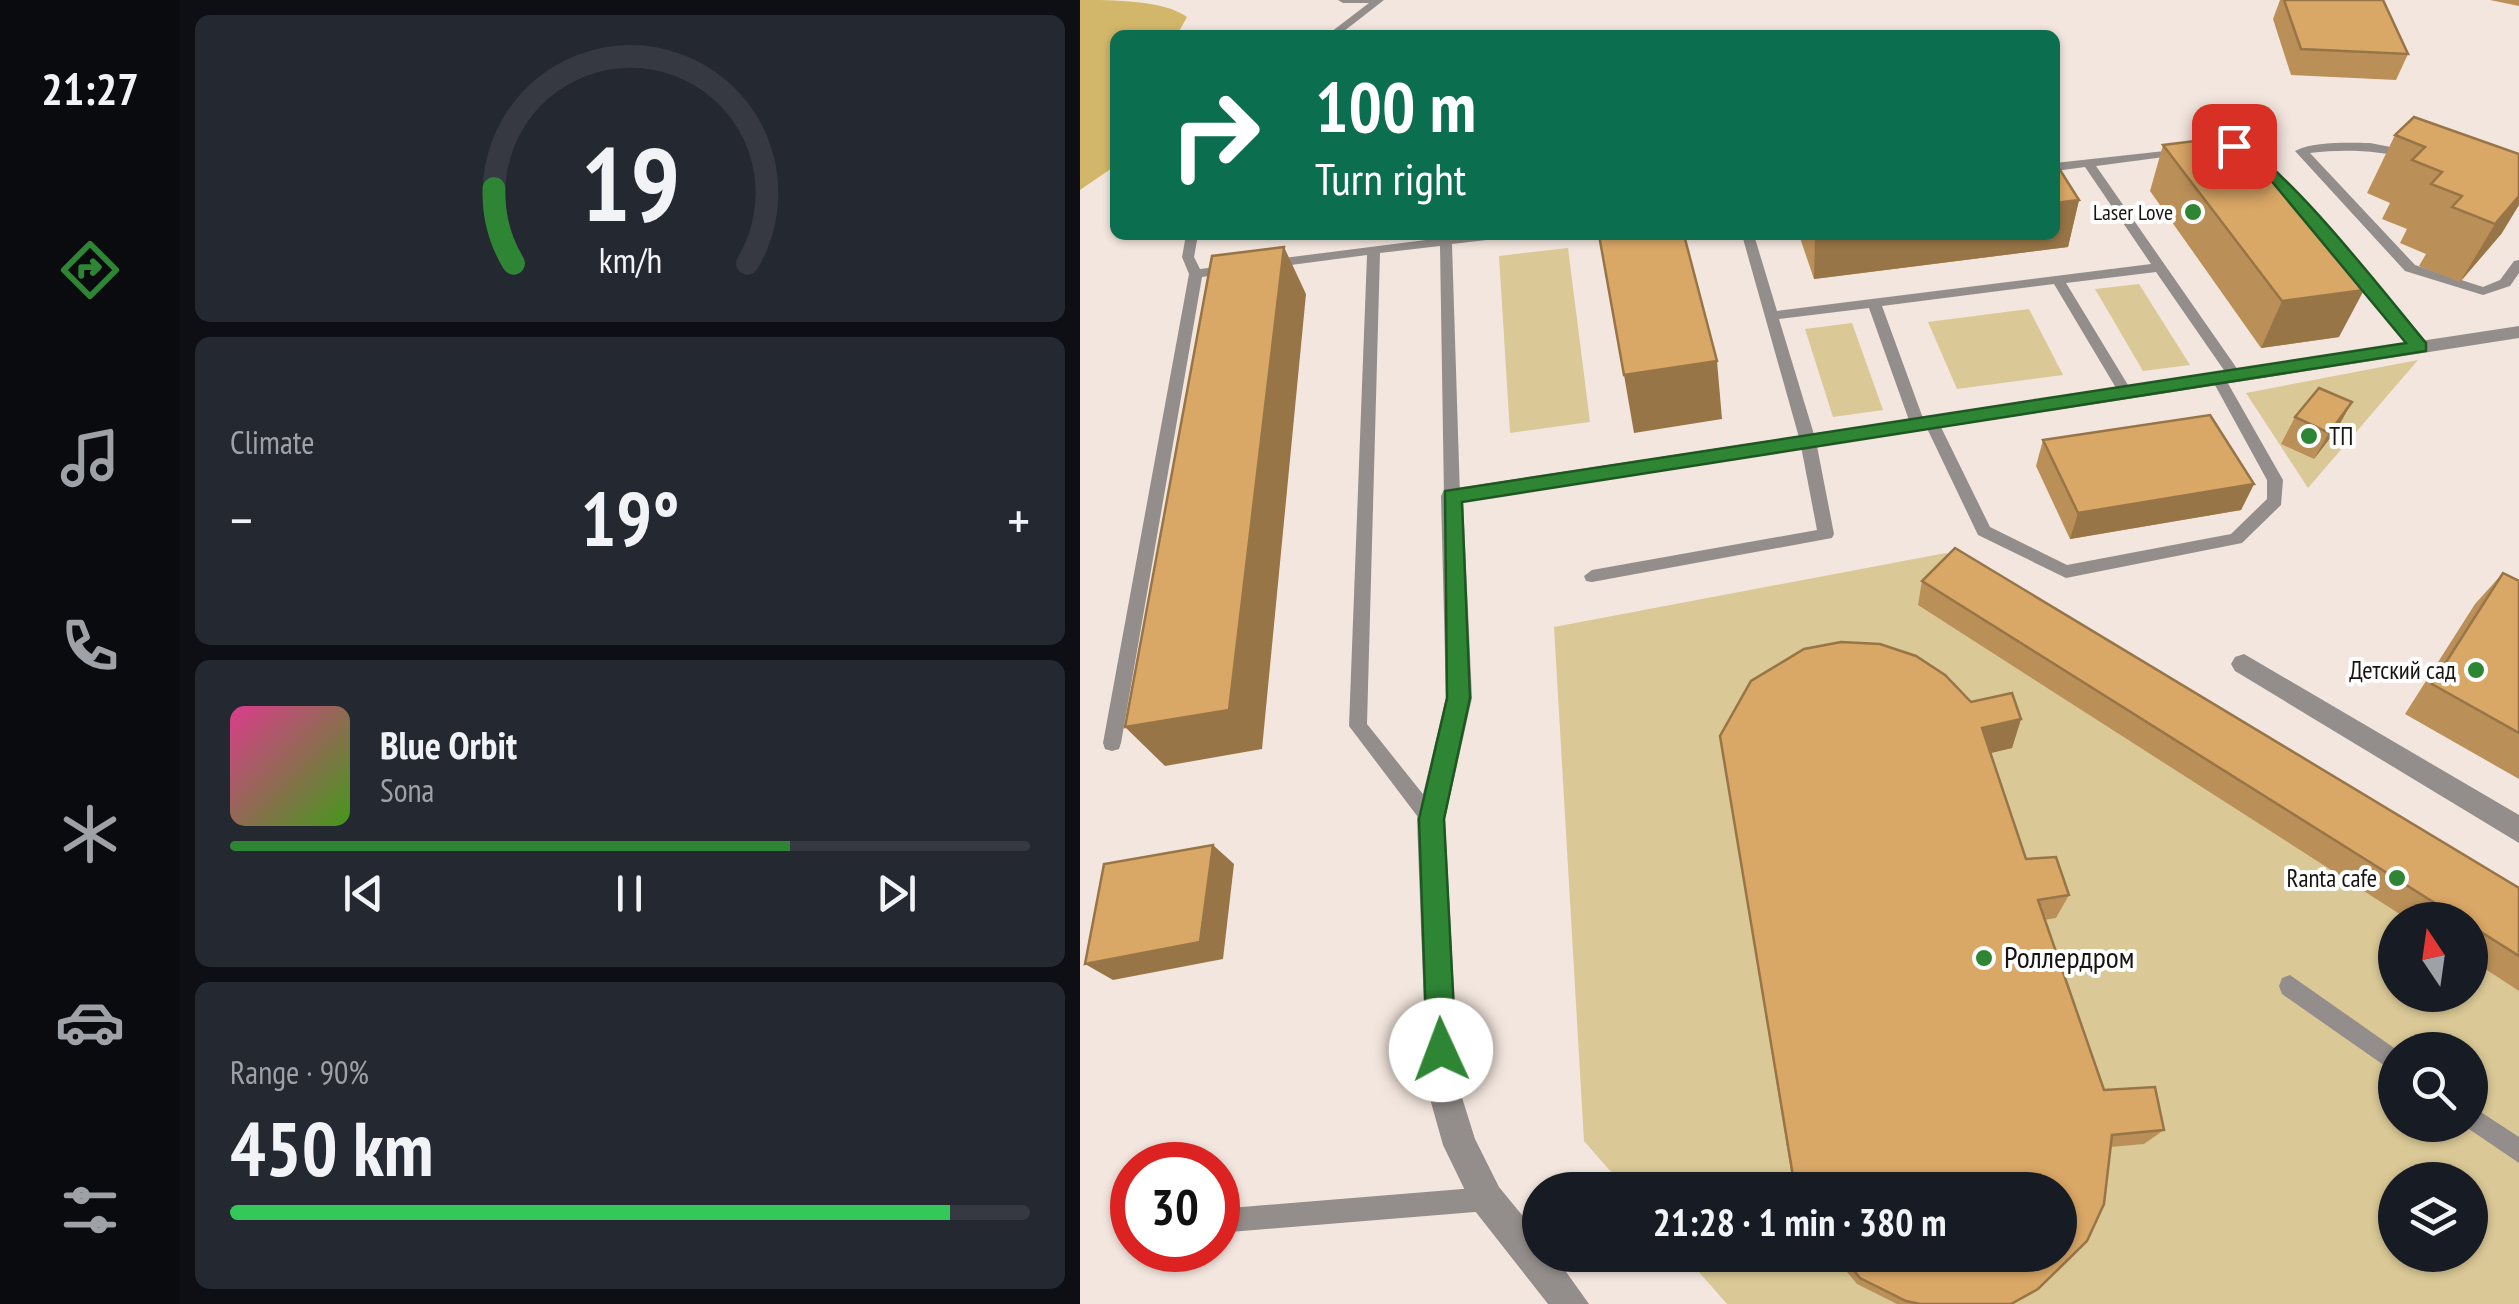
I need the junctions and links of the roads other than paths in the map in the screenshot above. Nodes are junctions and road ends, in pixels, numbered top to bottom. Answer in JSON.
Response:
{"nodes":[{"id":1,"x":1343,"y":0,"type":"edge"},
{"id":2,"x":1379,"y":0,"type":"edge"},
{"id":3,"x":1339,"y":30,"type":"edge"},
{"id":4,"x":2216,"y":148,"type":"edge"},
{"id":5,"x":2197,"y":150,"type":"edge"},
{"id":6,"x":2427,"y":162,"type":"edge"},
{"id":7,"x":2088,"y":163,"type":"junction"},
{"id":8,"x":2060,"y":166,"type":"edge"},
{"id":9,"x":1191,"y":240,"type":"edge"},
{"id":10,"x":1454,"y":240,"type":"edge"},
{"id":11,"x":1749,"y":240,"type":"edge"},
{"id":12,"x":1446,"y":241,"type":"junction"},
{"id":13,"x":1374,"y":251,"type":"junction"},
{"id":14,"x":2519,"y":264,"type":"edge"},
{"id":15,"x":2161,"y":267,"type":"junction"},
{"id":16,"x":1196,"y":274,"type":"junction"},
{"id":17,"x":2058,"y":280,"type":"junction"},
{"id":18,"x":1874,"y":303,"type":"junction"},
{"id":19,"x":1772,"y":316,"type":"junction"},
{"id":20,"x":2519,"y":332,"type":"edge"},
{"id":21,"x":2419,"y":347,"type":"junction"},
{"id":22,"x":2225,"y":374,"type":"junction"},
{"id":23,"x":2124,"y":390,"type":"junction"},
{"id":24,"x":1924,"y":422,"type":"junction"},
{"id":25,"x":1808,"y":441,"type":"junction"},
{"id":26,"x":1452,"y":496,"type":"junction"},
{"id":27,"x":1592,"y":576,"type":"dead end"},
{"id":28,"x":2244,"y":664,"type":"dead end"},
{"id":29,"x":1112,"y":743,"type":"dead end"},
{"id":30,"x":1432,"y":819,"type":"junction"},
{"id":31,"x":2519,"y":830,"type":"edge"},
{"id":32,"x":2290,"y":986,"type":"dead end"},
{"id":33,"x":2378,"y":1050,"type":"edge"},
{"id":34,"x":2488,"y":1129,"type":"edge"},
{"id":35,"x":2519,"y":1151,"type":"edge"},
{"id":36,"x":1487,"y":1199,"type":"junction"},
{"id":37,"x":1240,"y":1219,"type":"edge"},
{"id":38,"x":1571,"y":1304,"type":"edge"}],
"edges":[{"from":1,"to":2,"type":"lane"},
{"from":2,"to":3,"type":"lane"},
{"from":4,"to":21,"type":"lane"},
{"from":5,"to":7,"type":"lane"},
{"from":6,"to":14,"type":"lane"},
{"from":7,"to":8,"type":"lane"},
{"from":7,"to":15,"type":"lane"},
{"from":9,"to":16,"type":"lane"},
{"from":10,"to":12,"type":"lane"},
{"from":11,"to":19,"type":"lane"},
{"from":12,"to":13,"type":"lane"},
{"from":12,"to":26,"type":"lane"},
{"from":13,"to":16,"type":"lane"},
{"from":13,"to":30,"type":"lane"},
{"from":15,"to":17,"type":"lane"},
{"from":15,"to":22,"type":"lane"},
{"from":16,"to":29,"type":"lane"},
{"from":17,"to":18,"type":"lane"},
{"from":17,"to":23,"type":"lane"},
{"from":18,"to":19,"type":"lane"},
{"from":18,"to":24,"type":"lane"},
{"from":19,"to":25,"type":"lane"},
{"from":20,"to":21,"type":"street"},
{"from":21,"to":22,"type":"street"},
{"from":22,"to":23,"type":"street"},
{"from":22,"to":24,"type":"lane"},
{"from":23,"to":24,"type":"street"},
{"from":24,"to":25,"type":"street"},
{"from":25,"to":26,"type":"street"},
{"from":25,"to":27,"type":"lane"},
{"from":26,"to":30,"type":"street"},
{"from":28,"to":31,"type":"street"},
{"from":30,"to":36,"type":"street"},
{"from":32,"to":33,"type":"lane"},
{"from":34,"to":35,"type":"lane"},
{"from":36,"to":37,"type":"lane"},
{"from":36,"to":38,"type":"street"}]}
